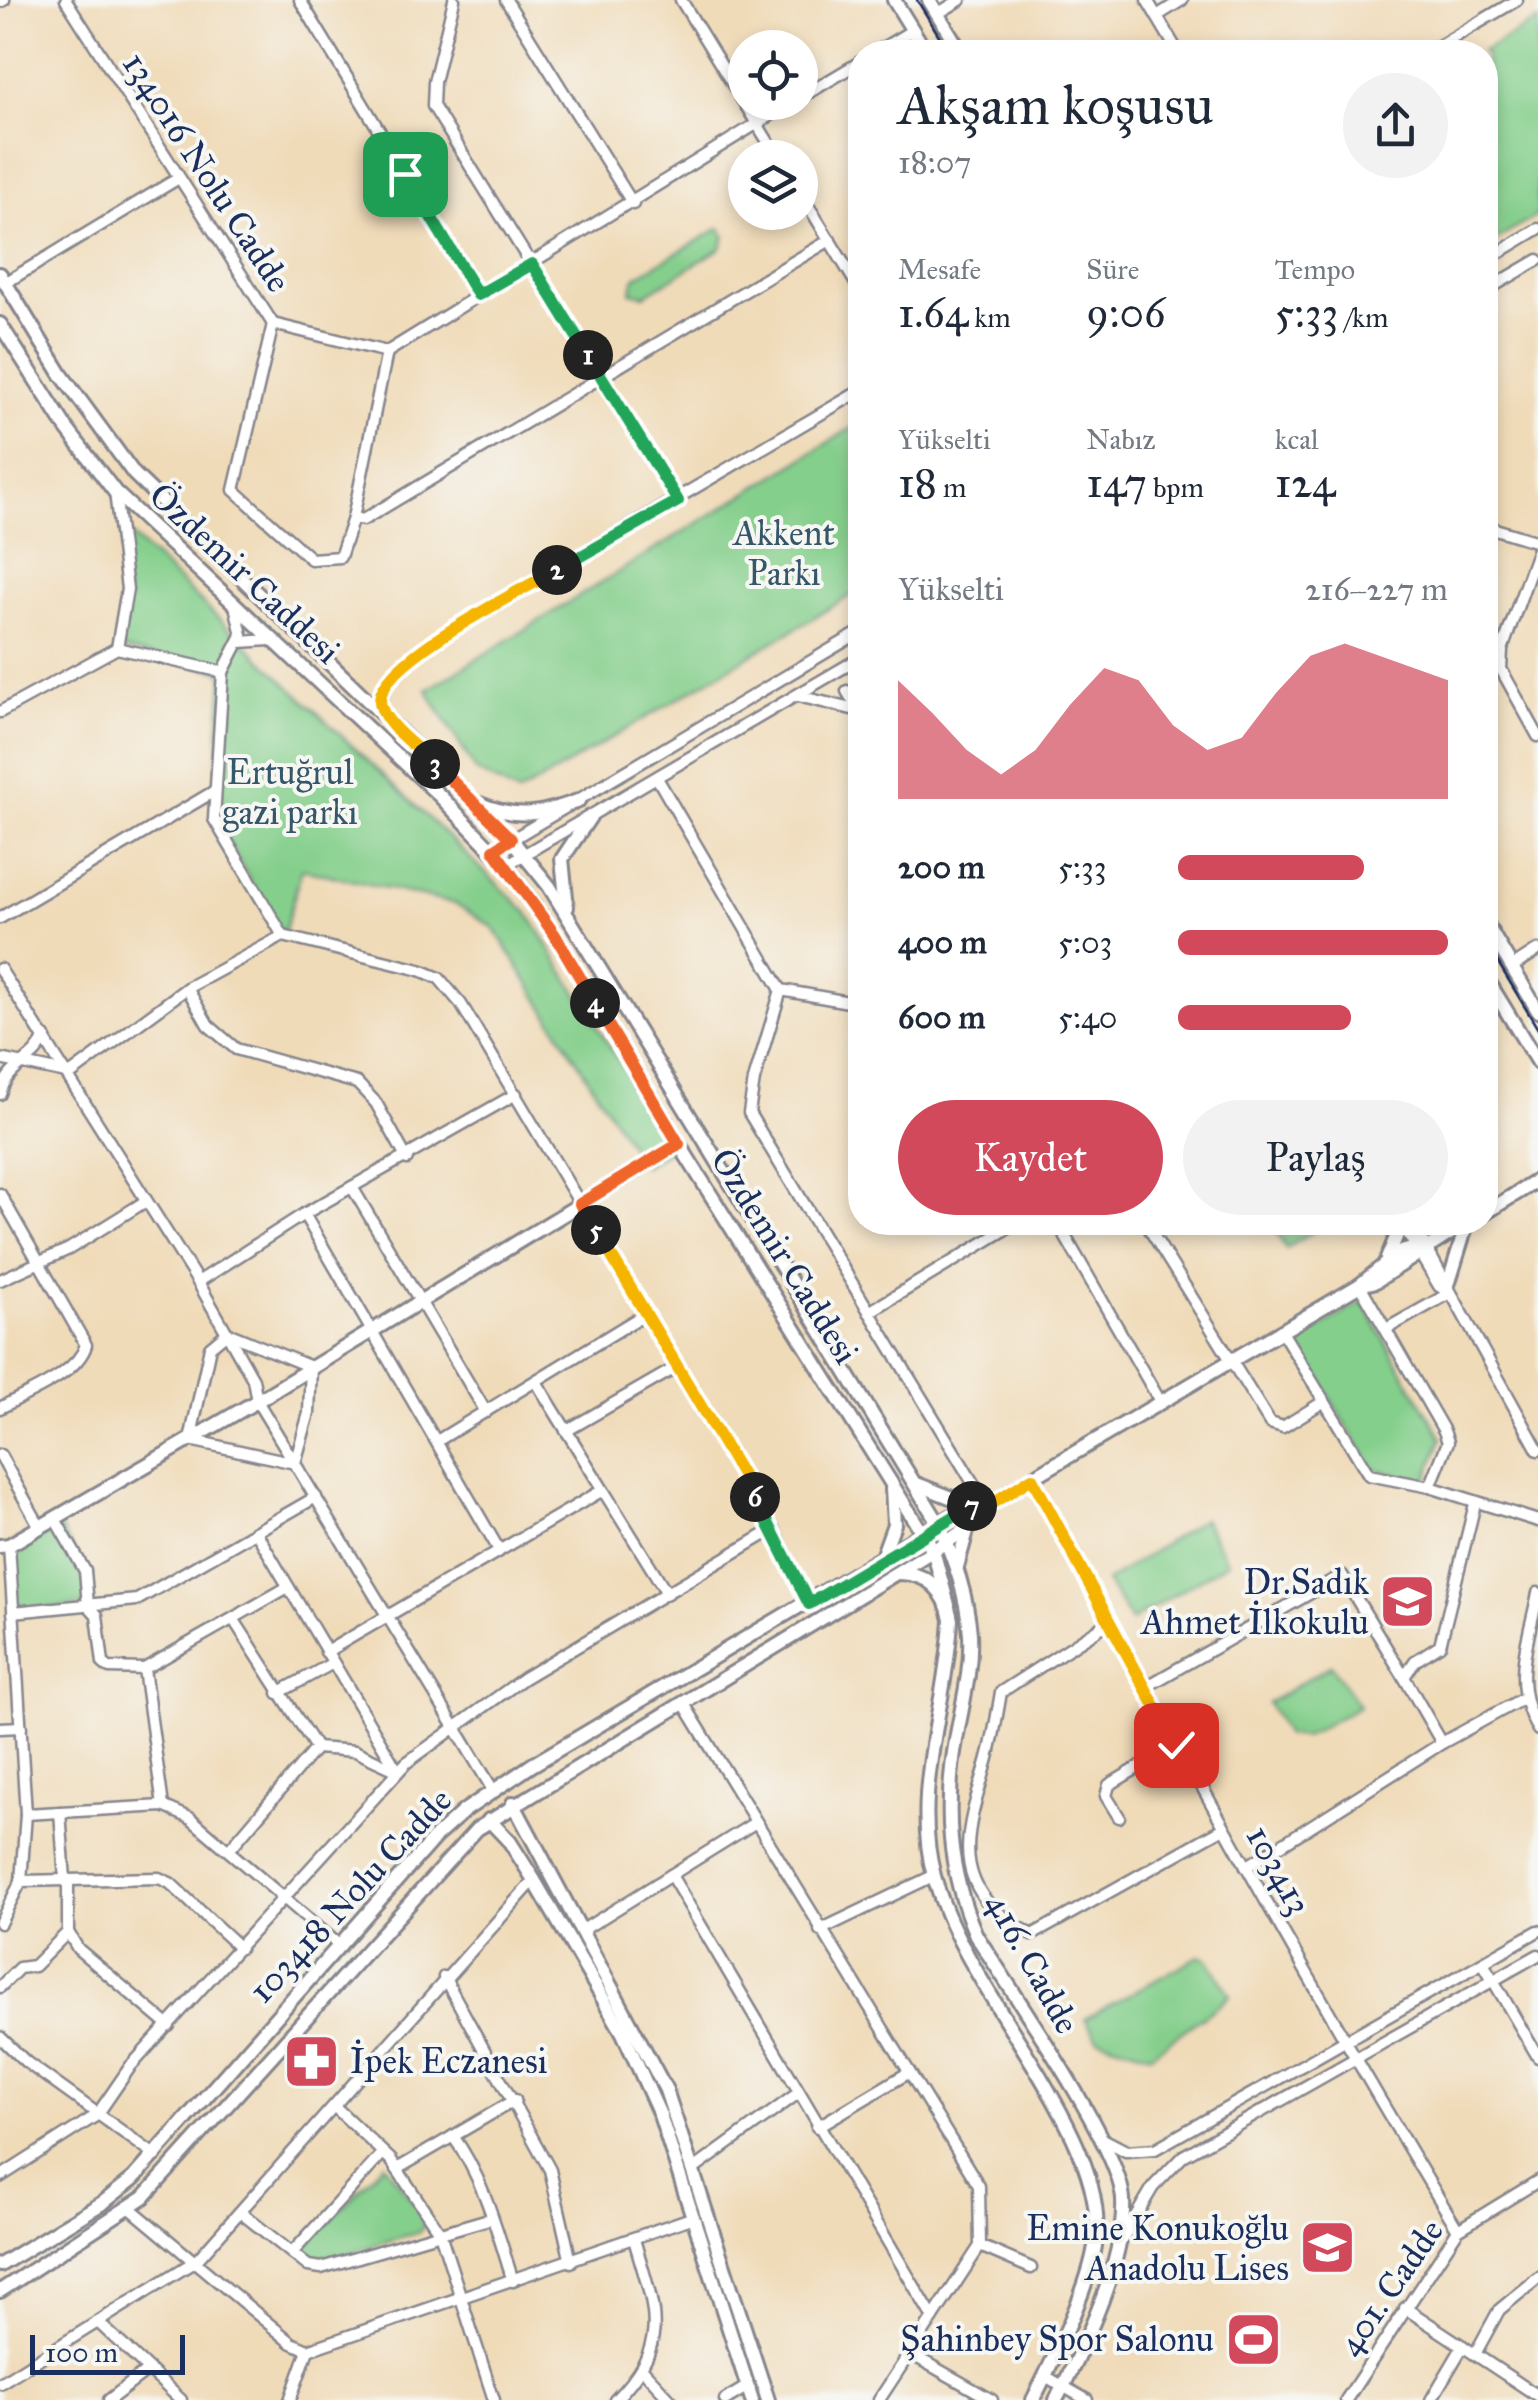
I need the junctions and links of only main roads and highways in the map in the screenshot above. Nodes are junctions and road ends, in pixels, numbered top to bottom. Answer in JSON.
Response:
{"nodes":[{"id":1,"x":894,"y":0,"type":"edge"},
{"id":2,"x":929,"y":0,"type":"edge"},
{"id":3,"x":918,"y":40,"type":"edge"},
{"id":4,"x":954,"y":40,"type":"edge"},
{"id":5,"x":3,"y":278,"type":"edge"},
{"id":6,"x":0,"y":324,"type":"edge"},
{"id":7,"x":472,"y":800,"type":"junction"},
{"id":8,"x":578,"y":802,"type":"road end"},
{"id":9,"x":590,"y":817,"type":"road end"},
{"id":10,"x":570,"y":919,"type":"junction"},
{"id":11,"x":1498,"y":944,"type":"edge"},
{"id":12,"x":1498,"y":997,"type":"edge"},
{"id":13,"x":1538,"y":1011,"type":"edge"},
{"id":14,"x":1538,"y":1063,"type":"edge"},
{"id":15,"x":679,"y":1144,"type":"junction"},
{"id":16,"x":1538,"y":1170,"type":"edge"},
{"id":17,"x":1535,"y":1184,"type":"edge"},
{"id":18,"x":1498,"y":1205,"type":"edge"},
{"id":19,"x":1399,"y":1235,"type":"edge"},
{"id":20,"x":1444,"y":1235,"type":"edge"},
{"id":21,"x":1463,"y":1235,"type":"edge"},
{"id":22,"x":1420,"y":1248,"type":"junction"},
{"id":23,"x":1386,"y":1261,"type":"junction"},
{"id":24,"x":1360,"y":1285,"type":"junction"},
{"id":25,"x":1449,"y":1287,"type":"road end"},
{"id":26,"x":884,"y":1469,"type":"junction"},
{"id":27,"x":916,"y":1484,"type":"junction"},
{"id":28,"x":970,"y":1506,"type":"junction"},
{"id":29,"x":988,"y":1506,"type":"junction"},
{"id":30,"x":939,"y":1524,"type":"junction"},
{"id":31,"x":968,"y":1527,"type":"junction"},
{"id":32,"x":923,"y":1534,"type":"junction"},
{"id":33,"x":947,"y":1542,"type":"junction"},
{"id":34,"x":5,"y":1545,"type":"edge"},
{"id":35,"x":932,"y":1550,"type":"junction"},
{"id":36,"x":880,"y":1560,"type":"junction"},
{"id":37,"x":957,"y":1568,"type":"junction"},
{"id":38,"x":898,"y":1572,"type":"junction"},
{"id":39,"x":948,"y":1605,"type":"junction"},
{"id":40,"x":513,"y":1804,"type":"junction"},
{"id":41,"x":489,"y":1820,"type":"junction"},
{"id":42,"x":0,"y":2265,"type":"edge"},
{"id":43,"x":0,"y":2292,"type":"edge"},
{"id":44,"x":750,"y":2393,"type":"edge"},
{"id":45,"x":1036,"y":2399,"type":"edge"},
{"id":46,"x":768,"y":2400,"type":"edge"},
{"id":47,"x":1056,"y":2400,"type":"edge"}],
"edges":[{"from":1,"to":3,"type":"main road"},
{"from":2,"to":4,"type":"main road"},
{"from":5,"to":7,"type":"main road","name":"Özdemir Caddesi"},
{"from":6,"to":15,"type":"main road","name":"Özdemir Caddesi"},
{"from":7,"to":8,"type":"main road"},
{"from":7,"to":10,"type":"main road","name":"Özdemir Caddesi"},
{"from":9,"to":10,"type":"main road"},
{"from":10,"to":27,"type":"main road","name":"Özdemir Caddesi"},
{"from":11,"to":13,"type":"main road"},
{"from":12,"to":14,"type":"main road"},
{"from":15,"to":26,"type":"main road","name":"Özdemir Caddesi"},
{"from":15,"to":34,"type":"main road"},
{"from":16,"to":17,"type":"main road"},
{"from":17,"to":18,"type":"main road"},
{"from":19,"to":23,"type":"main road"},
{"from":20,"to":22,"type":"main road"},
{"from":21,"to":25,"type":"main road"},
{"from":22,"to":23,"type":"main road"},
{"from":22,"to":24,"type":"main road"},
{"from":23,"to":24,"type":"main road"},
{"from":24,"to":29,"type":"main road"},
{"from":26,"to":32,"type":"main road","name":"Özdemir Caddesi"},
{"from":26,"to":36,"type":"main road"},
{"from":27,"to":28,"type":"main road"},
{"from":27,"to":30,"type":"main road","name":"Özdemir Caddesi"},
{"from":28,"to":29,"type":"main road"},
{"from":28,"to":30,"type":"main road","name":"103418 Nolu Cadde"},
{"from":29,"to":31,"type":"main road"},
{"from":30,"to":32,"type":"main road","name":"103418 Nolu Cadde"},
{"from":30,"to":33,"type":"main road","name":"416. Cadde"},
{"from":31,"to":33,"type":"main road"},
{"from":31,"to":37,"type":"main road"},
{"from":32,"to":35,"type":"main road","name":"Özdemir Caddesi"},
{"from":32,"to":36,"type":"main road","name":"103418 Nolu Cadde"},
{"from":33,"to":35,"type":"main road"},
{"from":33,"to":37,"type":"main road","name":"416. Cadde"},
{"from":35,"to":38,"type":"main road"},
{"from":35,"to":39,"type":"main road","name":"Özdemir Caddesi"},
{"from":36,"to":42,"type":"main road","name":"103418 Nolu Cadde"},
{"from":37,"to":47,"type":"main road","name":"416. Cadde"},
{"from":38,"to":39,"type":"main road"},
{"from":38,"to":40,"type":"main road"},
{"from":39,"to":45,"type":"main road","name":"Özdemir Caddesi"},
{"from":40,"to":41,"type":"main road"},
{"from":40,"to":46,"type":"main road"},
{"from":41,"to":43,"type":"main road"},
{"from":41,"to":44,"type":"main road"}]}
